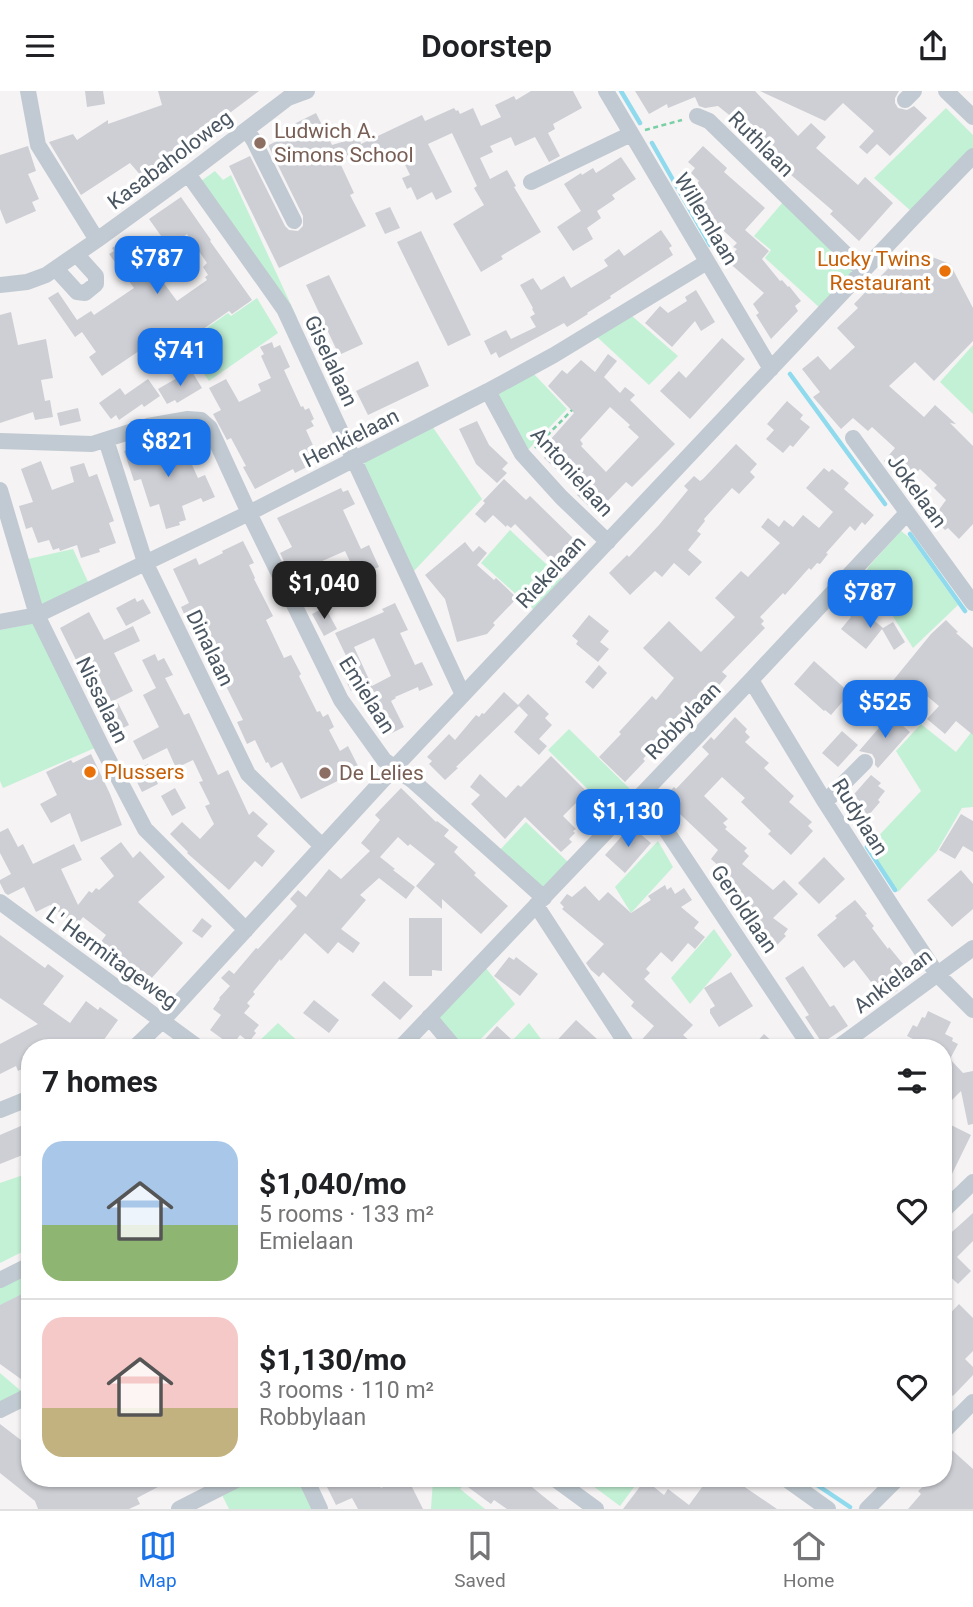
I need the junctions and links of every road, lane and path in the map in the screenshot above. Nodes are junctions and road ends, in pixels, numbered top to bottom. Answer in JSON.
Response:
{"nodes":[{"id":1,"x":28,"y":91,"type":"edge"},
{"id":2,"x":307,"y":91,"type":"edge"},
{"id":3,"x":606,"y":91,"type":"edge"},
{"id":4,"x":946,"y":91,"type":"edge"},
{"id":5,"x":288,"y":95,"type":"edge"},
{"id":6,"x":696,"y":116,"type":"joint"},
{"id":7,"x":973,"y":117,"type":"edge"},
{"id":8,"x":247,"y":130,"type":"junction"},
{"id":9,"x":631,"y":134,"type":"junction"},
{"id":10,"x":973,"y":156,"type":"edge"},
{"id":11,"x":188,"y":174,"type":"junction"},
{"id":12,"x":531,"y":182,"type":"dead end"},
{"id":13,"x":294,"y":221,"type":"dead end"},
{"id":14,"x":97,"y":240,"type":"junction"},
{"id":15,"x":77,"y":255,"type":"junction"},
{"id":16,"x":707,"y":263,"type":"junction"},
{"id":17,"x":55,"y":269,"type":"junction"},
{"id":18,"x":863,"y":271,"type":"junction"},
{"id":19,"x":0,"y":285,"type":"edge"},
{"id":20,"x":771,"y":369,"type":"junction"},
{"id":21,"x":488,"y":391,"type":"junction"},
{"id":22,"x":572,"y":410,"type":"dead end"},
{"id":23,"x":852,"y":438,"type":"dead end"},
{"id":24,"x":106,"y":440,"type":"junction"},
{"id":25,"x":0,"y":441,"type":"edge"},
{"id":26,"x":526,"y":458,"type":"junction"},
{"id":27,"x":353,"y":460,"type":"junction"},
{"id":28,"x":0,"y":490,"type":"edge"},
{"id":29,"x":249,"y":513,"type":"junction"},
{"id":30,"x":907,"y":513,"type":"junction"},
{"id":31,"x":608,"y":543,"type":"junction"},
{"id":32,"x":145,"y":562,"type":"junction"},
{"id":33,"x":973,"y":603,"type":"edge"},
{"id":34,"x":37,"y":615,"type":"junction"},
{"id":35,"x":0,"y":622,"type":"edge"},
{"id":36,"x":751,"y":680,"type":"junction"},
{"id":37,"x":463,"y":695,"type":"junction"},
{"id":38,"x":865,"y":762,"type":"dead end"},
{"id":39,"x":394,"y":768,"type":"junction"},
{"id":40,"x":642,"y":794,"type":"junction"},
{"id":41,"x":825,"y":801,"type":"junction"},
{"id":42,"x":322,"y":846,"type":"junction"},
{"id":43,"x":0,"y":902,"type":"edge"},
{"id":44,"x":540,"y":902,"type":"junction"},
{"id":45,"x":246,"y":930,"type":"junction"},
{"id":46,"x":973,"y":947,"type":"edge"},
{"id":47,"x":937,"y":974,"type":"junction"},
{"id":48,"x":973,"y":1010,"type":"edge"},
{"id":49,"x":429,"y":1017,"type":"junction"},
{"id":50,"x":163,"y":1020,"type":"junction"},
{"id":51,"x":143,"y":1039,"type":"edge"},
{"id":52,"x":187,"y":1039,"type":"edge"},
{"id":53,"x":408,"y":1039,"type":"edge"},
{"id":54,"x":447,"y":1039,"type":"edge"},
{"id":55,"x":623,"y":1039,"type":"edge"},
{"id":56,"x":805,"y":1039,"type":"edge"},
{"id":57,"x":849,"y":1039,"type":"edge"},
{"id":58,"x":21,"y":1102,"type":"edge"},
{"id":59,"x":0,"y":1110,"type":"edge"},
{"id":60,"x":973,"y":1182,"type":"edge"},
{"id":61,"x":952,"y":1202,"type":"edge"},
{"id":62,"x":21,"y":1270,"type":"edge"},
{"id":63,"x":0,"y":1280,"type":"edge"},
{"id":64,"x":21,"y":1400,"type":"edge"},
{"id":65,"x":973,"y":1402,"type":"edge"},
{"id":66,"x":0,"y":1410,"type":"edge"},
{"id":67,"x":952,"y":1423,"type":"edge"},
{"id":68,"x":222,"y":1487,"type":"edge"},
{"id":69,"x":310,"y":1487,"type":"edge"},
{"id":70,"x":566,"y":1487,"type":"edge"},
{"id":71,"x":797,"y":1487,"type":"edge"},
{"id":72,"x":889,"y":1487,"type":"edge"},
{"id":73,"x":178,"y":1509,"type":"edge"},
{"id":74,"x":320,"y":1509,"type":"edge"},
{"id":75,"x":596,"y":1509,"type":"edge"},
{"id":76,"x":828,"y":1509,"type":"edge"},
{"id":77,"x":867,"y":1509,"type":"edge"}],
"edges":[{"from":1,"to":14,"type":"street"},
{"from":2,"to":5,"type":"street","name":"Kasabaholoweg"},
{"from":3,"to":9,"type":"street","name":"Willemlaan"},
{"from":4,"to":7,"type":"street"},
{"from":5,"to":8,"type":"street","name":"Kasabaholoweg"},
{"from":6,"to":9,"type":"path","name":"Ruthlaan"},
{"from":6,"to":18,"type":"street","name":"Ruthlaan"},
{"from":8,"to":11,"type":"street","name":"Kasabaholoweg"},
{"from":8,"to":13,"type":"street"},
{"from":9,"to":12,"type":"street"},
{"from":9,"to":16,"type":"street","name":"Willemlaan"},
{"from":10,"to":18,"type":"street","name":"Riekelaan"},
{"from":11,"to":14,"type":"street","name":"Kasabaholoweg"},
{"from":11,"to":27,"type":"street","name":"Giselalaan"},
{"from":14,"to":15,"type":"street","name":"Kasabaholoweg"},
{"from":15,"to":17,"type":"street","name":"Kasabaholoweg"},
{"from":15,"to":17,"type":"street"},
{"from":16,"to":20,"type":"street","name":"Willemlaan"},
{"from":16,"to":21,"type":"street","name":"Henkielaan"},
{"from":17,"to":19,"type":"street","name":"Kasabaholoweg"},
{"from":18,"to":20,"type":"street","name":"Riekelaan"},
{"from":20,"to":31,"type":"street","name":"Riekelaan"},
{"from":21,"to":26,"type":"street","name":"Antonielaan"},
{"from":21,"to":27,"type":"street","name":"Henkielaan"},
{"from":22,"to":26,"type":"path"},
{"from":23,"to":30,"type":"street","name":"Jokelaan"},
{"from":24,"to":25,"type":"street","name":"Emielaan"},
{"from":24,"to":29,"type":"street","name":"Emielaan"},
{"from":24,"to":32,"type":"street","name":"Dinalaan"},
{"from":26,"to":31,"type":"street","name":"Antonielaan"},
{"from":27,"to":29,"type":"street","name":"Henkielaan"},
{"from":27,"to":37,"type":"street","name":"Giselalaan"},
{"from":28,"to":34,"type":"street","name":"Nissalaan"},
{"from":29,"to":32,"type":"street","name":"Henkielaan"},
{"from":29,"to":39,"type":"street","name":"Emielaan"},
{"from":30,"to":33,"type":"street","name":"Jokelaan"},
{"from":30,"to":36,"type":"street","name":"Robbylaan"},
{"from":31,"to":37,"type":"street","name":"Riekelaan"},
{"from":32,"to":34,"type":"street","name":"Henkielaan"},
{"from":32,"to":42,"type":"street","name":"Dinalaan"},
{"from":34,"to":35,"type":"street","name":"Henkielaan"},
{"from":34,"to":45,"type":"street","name":"Nissalaan"},
{"from":36,"to":40,"type":"street","name":"Robbylaan"},
{"from":36,"to":41,"type":"street","name":"Rudylaan"},
{"from":37,"to":39,"type":"street","name":"Riekelaan"},
{"from":38,"to":41,"type":"street"},
{"from":39,"to":42,"type":"street","name":"Riekelaan"},
{"from":39,"to":44,"type":"street","name":"Emielaan"},
{"from":40,"to":44,"type":"street","name":"Robbylaan"},
{"from":40,"to":56,"type":"street","name":"Geroldlaan"},
{"from":41,"to":47,"type":"street","name":"Rudylaan"},
{"from":42,"to":45,"type":"street","name":"Riekelaan"},
{"from":43,"to":50,"type":"street","name":"L' Hermitageweg"},
{"from":44,"to":49,"type":"street","name":"Robbylaan"},
{"from":44,"to":55,"type":"street","name":"Emielaan"},
{"from":45,"to":50,"type":"street","name":"Riekelaan"},
{"from":46,"to":47,"type":"street","name":"Ankielaan"},
{"from":47,"to":48,"type":"street","name":"Rudylaan"},
{"from":47,"to":57,"type":"street","name":"Ankielaan"},
{"from":49,"to":53,"type":"street","name":"Robbylaan"},
{"from":49,"to":54,"type":"street"},
{"from":50,"to":51,"type":"street","name":"Riekelaan"},
{"from":50,"to":52,"type":"street","name":"L' Hermitageweg"},
{"from":58,"to":59,"type":"street"},
{"from":60,"to":61,"type":"street"},
{"from":62,"to":63,"type":"street"},
{"from":64,"to":66,"type":"street"},
{"from":65,"to":67,"type":"street"},
{"from":68,"to":73,"type":"street"},
{"from":69,"to":74,"type":"street"},
{"from":70,"to":75,"type":"street"},
{"from":71,"to":76,"type":"street"},
{"from":72,"to":77,"type":"street"}]}
